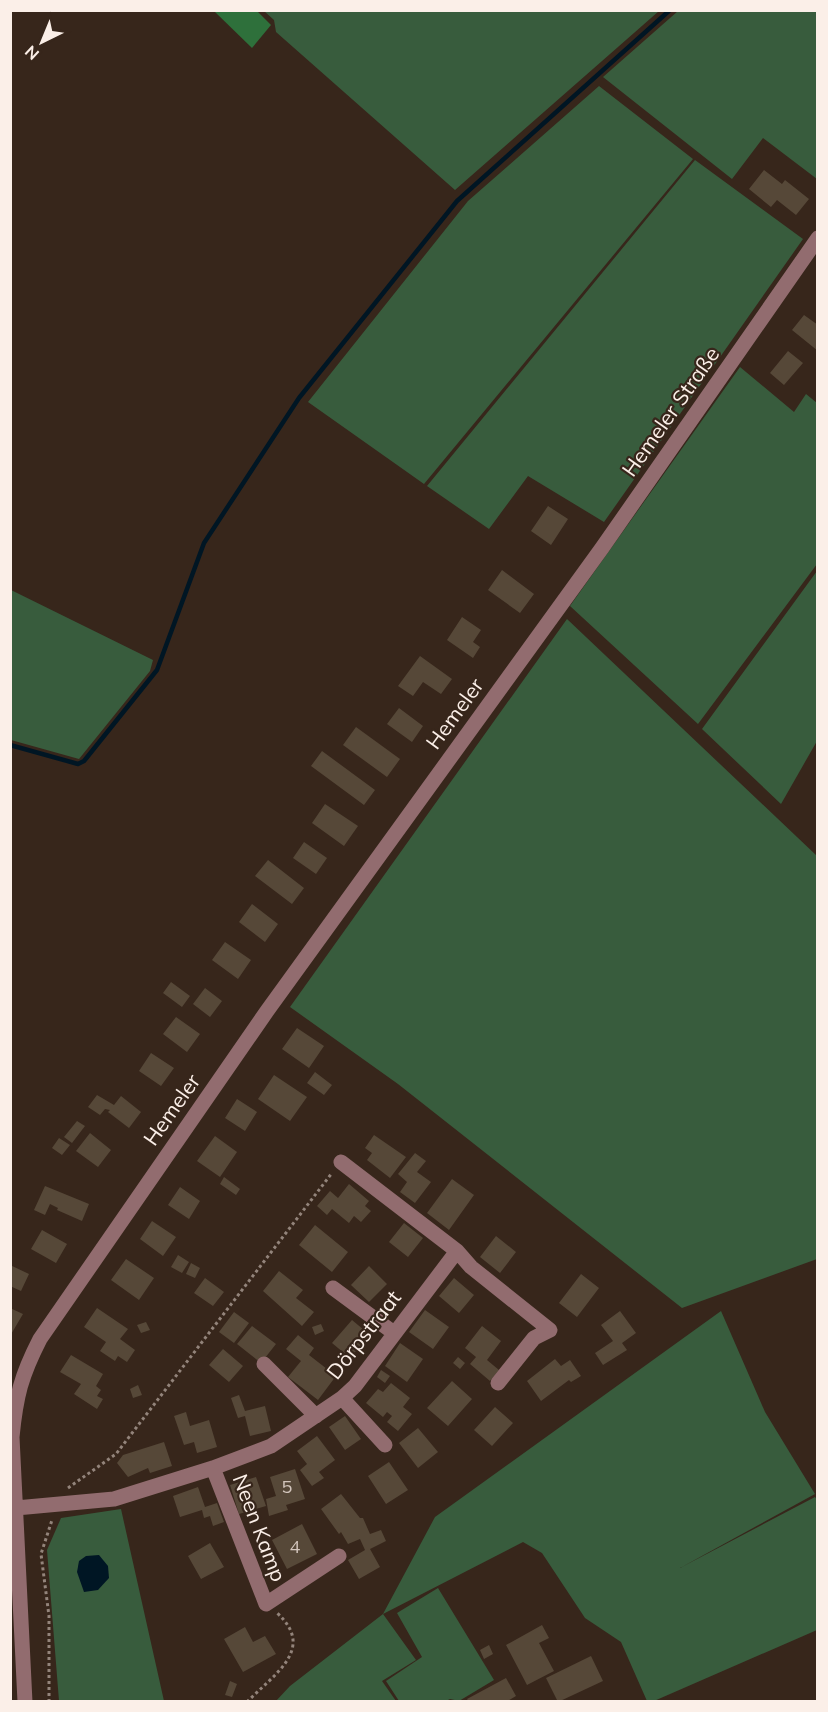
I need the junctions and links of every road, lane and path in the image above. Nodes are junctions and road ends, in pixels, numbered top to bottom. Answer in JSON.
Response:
{"nodes":[{"id":1,"x":818,"y":238,"type":"edge"},
{"id":2,"x":558,"y":609,"type":"joint"},
{"id":3,"x":341,"y":1162,"type":"joint"},
{"id":4,"x":457,"y":1251,"type":"junction"},
{"id":5,"x":333,"y":1288,"type":"dead end"},
{"id":6,"x":394,"y":1333,"type":"junction"},
{"id":7,"x":264,"y":1364,"type":"dead end"},
{"id":8,"x":498,"y":1383,"type":"dead end"},
{"id":9,"x":342,"y":1398,"type":"junction"},
{"id":10,"x":316,"y":1416,"type":"junction"},
{"id":11,"x":385,"y":1445,"type":"dead end"},
{"id":12,"x":213,"y":1468,"type":"junction"},
{"id":13,"x":52,"y":1504,"type":"junction"},
{"id":14,"x":16,"y":1508,"type":"junction"},
{"id":15,"x":339,"y":1556,"type":"dead end"},
{"id":16,"x":266,"y":1604,"type":"junction"},
{"id":17,"x":26,"y":1701,"type":"edge"},
{"id":18,"x":49,"y":1701,"type":"edge"},
{"id":19,"x":248,"y":1701,"type":"edge"}],
"edges":[{"from":1,"to":2,"type":"street","name":"Hemeler Straße"},
{"from":2,"to":14,"type":"street","name":"Hemeler"},
{"from":3,"to":4,"type":"street"},
{"from":3,"to":13,"type":"path"},
{"from":4,"to":6,"type":"street","name":"Dörpstraat"},
{"from":4,"to":8,"type":"street"},
{"from":5,"to":6,"type":"street"},
{"from":6,"to":9,"type":"street","name":"Dörpstraat"},
{"from":7,"to":10,"type":"street"},
{"from":9,"to":10,"type":"street","name":"Dörpstraat"},
{"from":9,"to":11,"type":"street"},
{"from":10,"to":12,"type":"street","name":"Dörpstraat"},
{"from":12,"to":13,"type":"street","name":"Dörpstraat"},
{"from":12,"to":16,"type":"street","name":"Neen Kamp"},
{"from":13,"to":14,"type":"street","name":"Dörpstraat"},
{"from":13,"to":18,"type":"path"},
{"from":14,"to":17,"type":"street","name":"Hemeler"},
{"from":15,"to":16,"type":"street"},
{"from":16,"to":19,"type":"path"}]}
